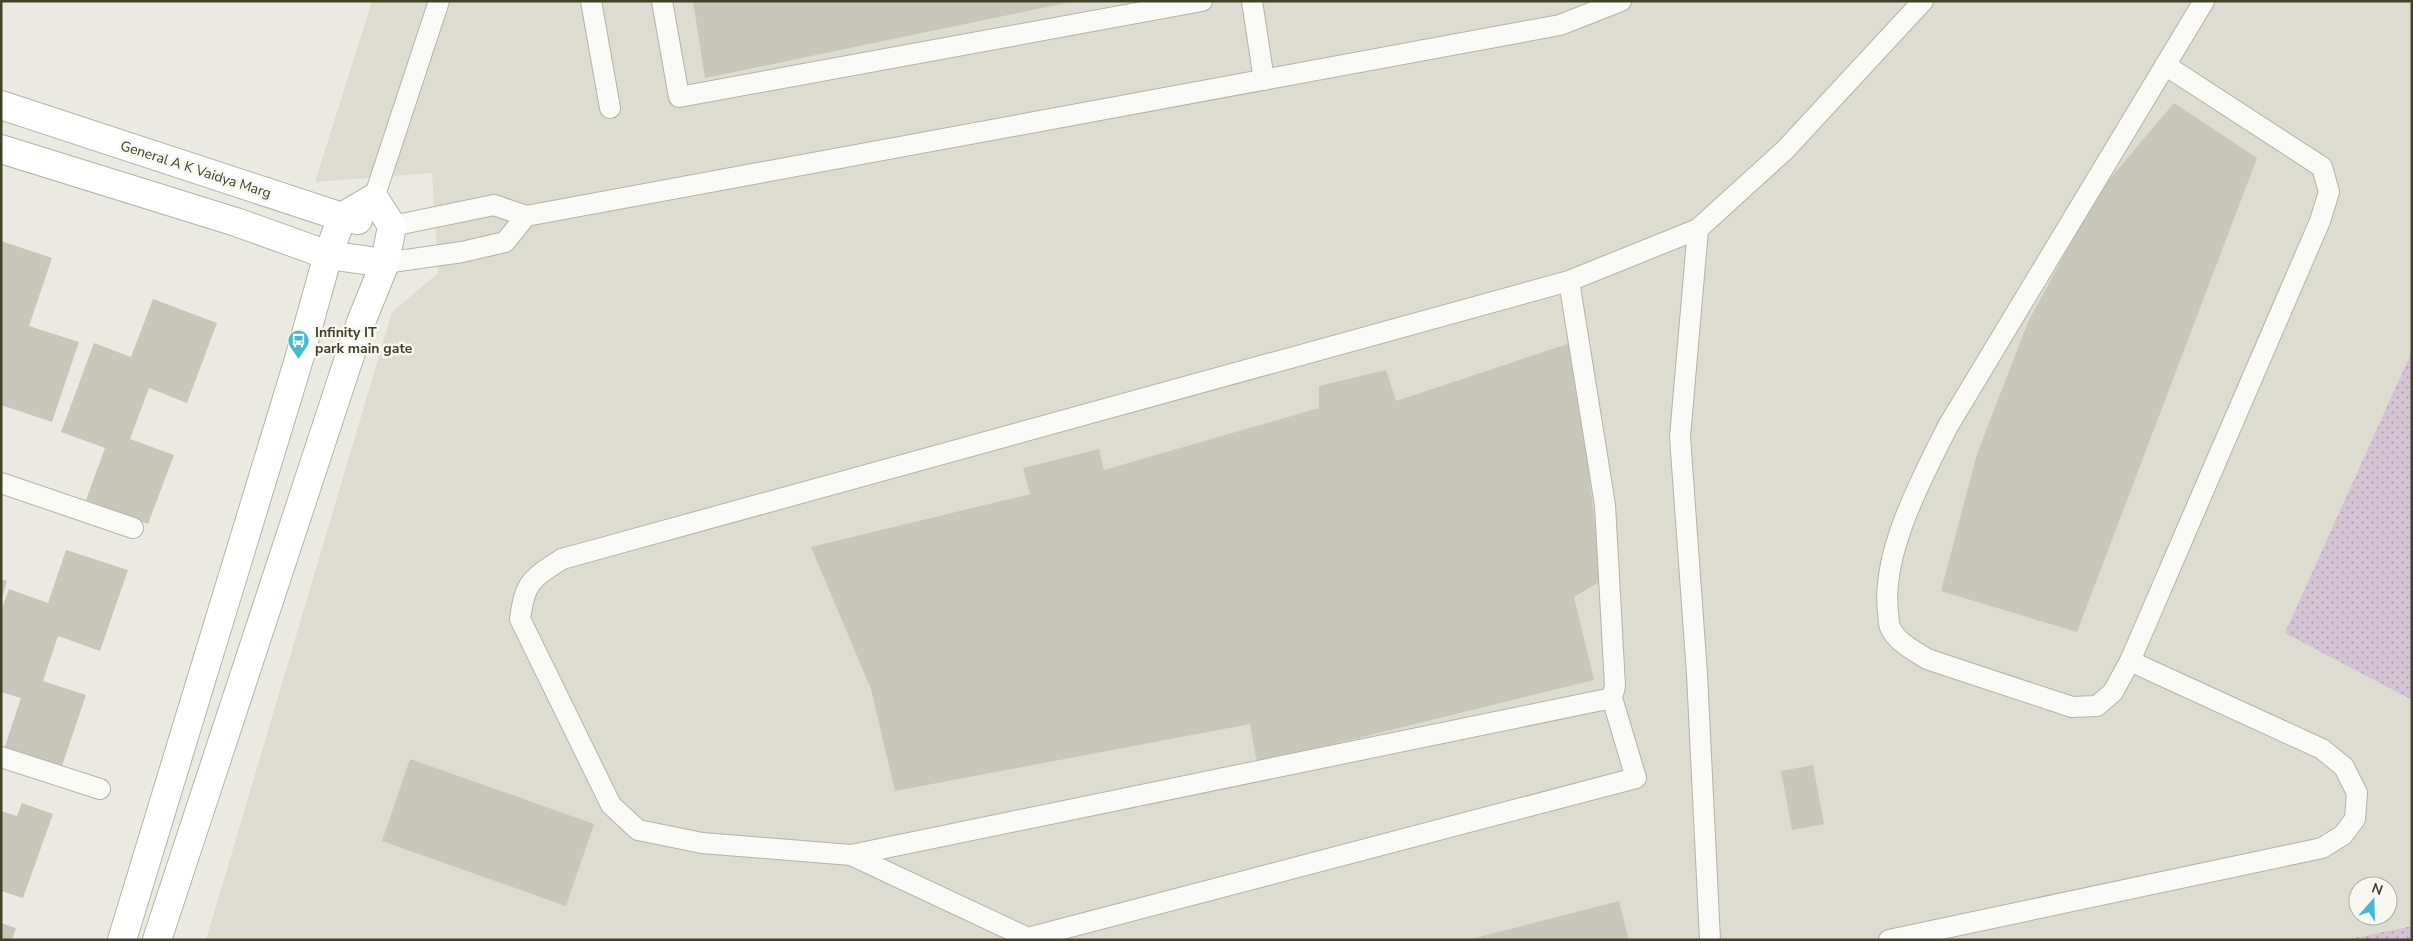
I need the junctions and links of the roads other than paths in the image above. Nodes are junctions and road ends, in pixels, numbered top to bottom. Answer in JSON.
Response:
{"nodes":[{"id":1,"x":439,"y":1,"type":"edge"},
{"id":2,"x":591,"y":1,"type":"edge"},
{"id":3,"x":662,"y":1,"type":"edge"},
{"id":4,"x":1202,"y":1,"type":"edge"},
{"id":5,"x":1252,"y":1,"type":"edge"},
{"id":6,"x":1621,"y":1,"type":"edge"},
{"id":7,"x":1923,"y":1,"type":"edge"},
{"id":8,"x":2204,"y":1,"type":"edge"},
{"id":9,"x":2165,"y":65,"type":"junction"},
{"id":10,"x":1264,"y":80,"type":"junction"},
{"id":11,"x":1,"y":105,"type":"edge"},
{"id":12,"x":610,"y":108,"type":"dead end"},
{"id":13,"x":1,"y":149,"type":"edge"},
{"id":14,"x":374,"y":198,"type":"junction"},
{"id":15,"x":526,"y":216,"type":"junction"},
{"id":16,"x":342,"y":218,"type":"junction"},
{"id":17,"x":392,"y":226,"type":"junction"},
{"id":18,"x":1698,"y":229,"type":"junction"},
{"id":19,"x":328,"y":255,"type":"junction"},
{"id":20,"x":385,"y":263,"type":"junction"},
{"id":21,"x":1569,"y":281,"type":"junction"},
{"id":22,"x":1,"y":483,"type":"edge"},
{"id":23,"x":134,"y":528,"type":"dead end"},
{"id":24,"x":2130,"y":661,"type":"junction"},
{"id":25,"x":1612,"y":698,"type":"junction"},
{"id":26,"x":1,"y":757,"type":"edge"},
{"id":27,"x":100,"y":788,"type":"dead end"},
{"id":28,"x":851,"y":855,"type":"junction"},
{"id":29,"x":122,"y":940,"type":"edge"},
{"id":30,"x":158,"y":940,"type":"edge"},
{"id":31,"x":1710,"y":940,"type":"edge"},
{"id":32,"x":1889,"y":940,"type":"edge"}],
"edges":[{"from":1,"to":14,"type":"lane"},
{"from":2,"to":12,"type":"lane"},
{"from":3,"to":4,"type":"lane"},
{"from":5,"to":10,"type":"lane"},
{"from":6,"to":10,"type":"lane"},
{"from":7,"to":18,"type":"lane"},
{"from":8,"to":9,"type":"lane"},
{"from":9,"to":24,"type":"lane"},
{"from":9,"to":24,"type":"lane"},
{"from":10,"to":15,"type":"lane"},
{"from":11,"to":16,"type":"main road","name":"General A K Vaidya Marg"},
{"from":13,"to":19,"type":"main road"},
{"from":14,"to":16,"type":"main road"},
{"from":14,"to":17,"type":"main road"},
{"from":15,"to":17,"type":"lane"},
{"from":15,"to":20,"type":"lane"},
{"from":16,"to":17,"type":"main road","name":"General A K Vaidya Marg"},
{"from":16,"to":19,"type":"main road"},
{"from":17,"to":20,"type":"main road"},
{"from":18,"to":21,"type":"lane"},
{"from":18,"to":31,"type":"lane"},
{"from":19,"to":20,"type":"main road"},
{"from":19,"to":29,"type":"main road"},
{"from":20,"to":30,"type":"main road"},
{"from":21,"to":25,"type":"lane"},
{"from":21,"to":28,"type":"lane"},
{"from":22,"to":23,"type":"lane"},
{"from":24,"to":32,"type":"lane"},
{"from":25,"to":28,"type":"lane"},
{"from":25,"to":28,"type":"lane"},
{"from":26,"to":27,"type":"lane"}]}
